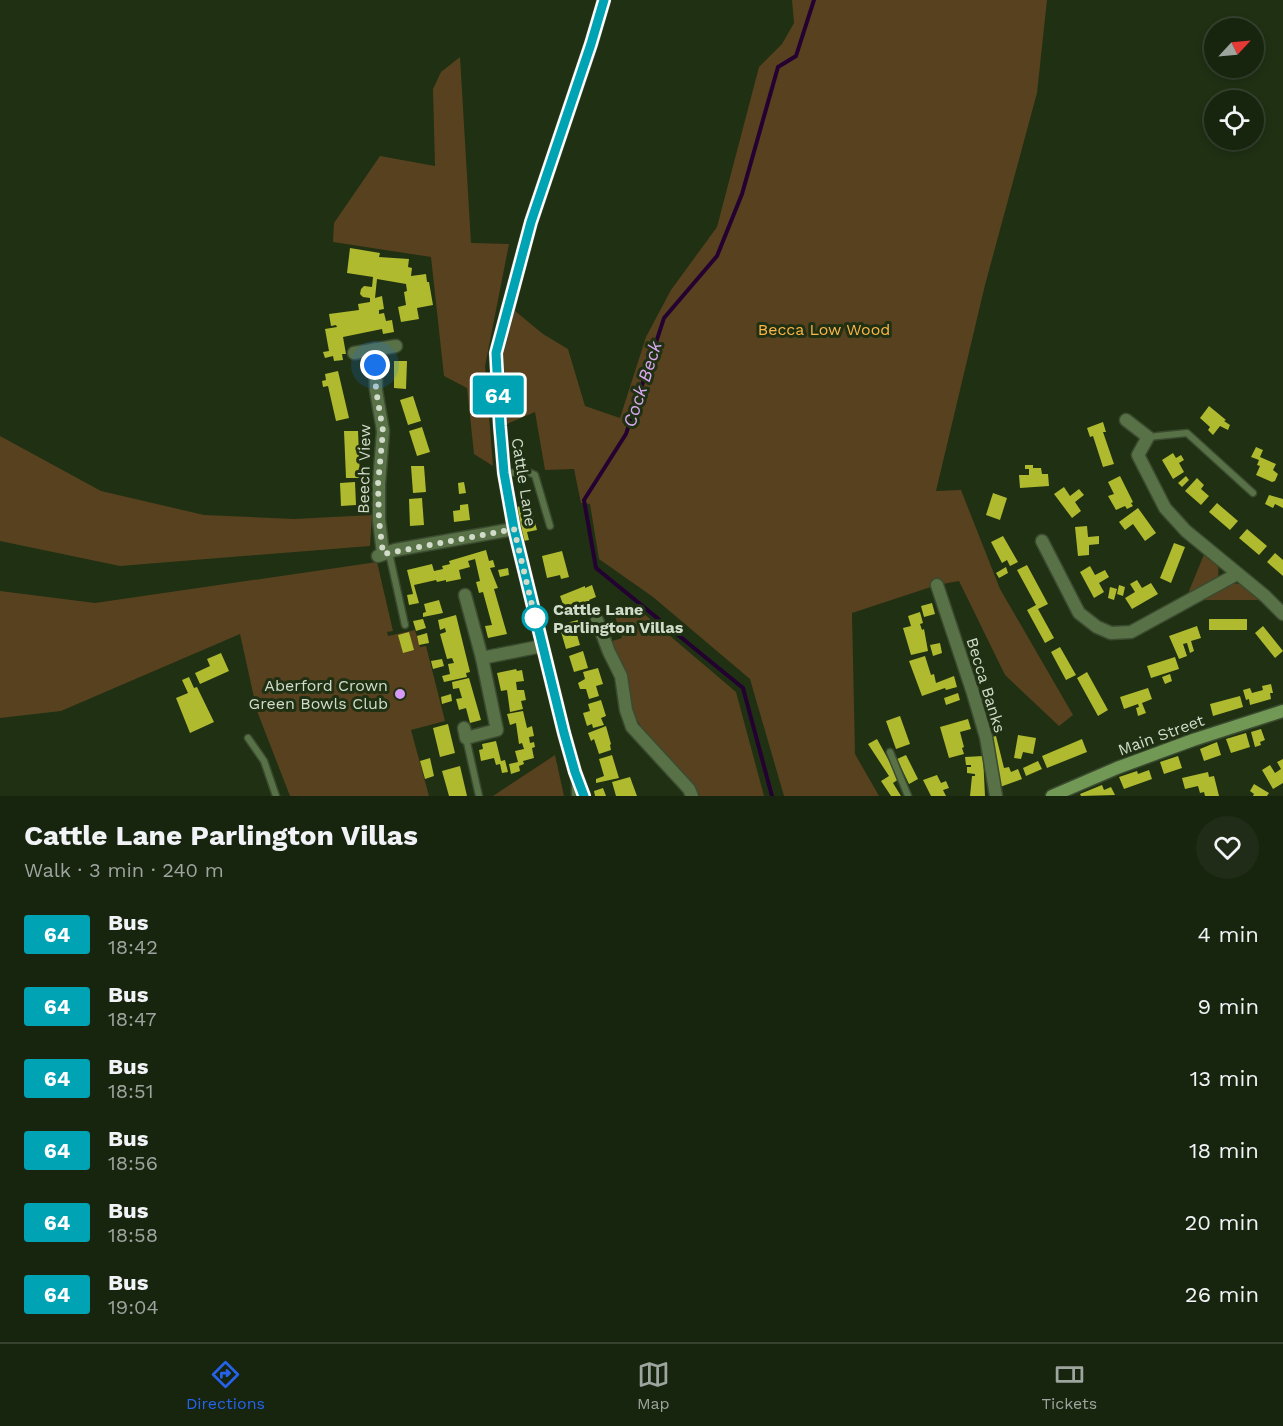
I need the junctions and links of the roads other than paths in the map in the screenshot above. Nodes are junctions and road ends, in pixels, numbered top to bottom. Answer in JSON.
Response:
{"nodes":[{"id":1,"x":604,"y":0,"type":"edge"},
{"id":2,"x":396,"y":346,"type":"dead end"},
{"id":3,"x":375,"y":349,"type":"junction"},
{"id":4,"x":354,"y":353,"type":"dead end"},
{"id":5,"x":1125,"y":420,"type":"dead end"},
{"id":6,"x":1148,"y":437,"type":"junction"},
{"id":7,"x":504,"y":473,"type":"junction"},
{"id":8,"x":1253,"y":493,"type":"dead end"},
{"id":9,"x":550,"y":526,"type":"dead end"},
{"id":10,"x":514,"y":529,"type":"junction"},
{"id":11,"x":1042,"y":542,"type":"dead end"},
{"id":12,"x":383,"y":554,"type":"junction"},
{"id":13,"x":1237,"y":574,"type":"junction"},
{"id":14,"x":937,"y":585,"type":"dead end"},
{"id":15,"x":465,"y":595,"type":"dead end"},
{"id":16,"x":1283,"y":614,"type":"edge"},
{"id":17,"x":597,"y":620,"type":"dead end"},
{"id":18,"x":405,"y":625,"type":"dead end"},
{"id":19,"x":542,"y":646,"type":"junction"},
{"id":20,"x":482,"y":658,"type":"junction"},
{"id":21,"x":1283,"y":711,"type":"edge"},
{"id":22,"x":465,"y":733,"type":"joint"},
{"id":23,"x":248,"y":738,"type":"dead end"},
{"id":24,"x":890,"y":752,"type":"dead end"},
{"id":25,"x":575,"y":772,"type":"junction"},
{"id":26,"x":276,"y":796,"type":"edge"},
{"id":27,"x":479,"y":796,"type":"edge"},
{"id":28,"x":575,"y":796,"type":"edge"},
{"id":29,"x":584,"y":796,"type":"edge"},
{"id":30,"x":692,"y":796,"type":"edge"},
{"id":31,"x":908,"y":796,"type":"edge"},
{"id":32,"x":996,"y":796,"type":"edge"},
{"id":33,"x":1052,"y":796,"type":"edge"}],
"edges":[{"from":1,"to":7,"type":"street","name":"Cattle Lane"},
{"from":2,"to":3,"type":"street"},
{"from":3,"to":4,"type":"street"},
{"from":3,"to":12,"type":"street","name":"Beech View"},
{"from":5,"to":6,"type":"street"},
{"from":6,"to":8,"type":"lane"},
{"from":6,"to":13,"type":"street"},
{"from":7,"to":9,"type":"lane"},
{"from":7,"to":10,"type":"street","name":"Cattle Lane"},
{"from":10,"to":12,"type":"street"},
{"from":10,"to":19,"type":"street","name":"Cattle Lane"},
{"from":11,"to":13,"type":"street"},
{"from":12,"to":18,"type":"lane"},
{"from":13,"to":16,"type":"street"},
{"from":14,"to":32,"type":"street","name":"Becca Banks"},
{"from":15,"to":20,"type":"street"},
{"from":17,"to":30,"type":"street"},
{"from":19,"to":20,"type":"street"},
{"from":19,"to":25,"type":"street","name":"Cattle Lane"},
{"from":20,"to":22,"type":"street"},
{"from":21,"to":33,"type":"street","name":"Main Street"},
{"from":22,"to":27,"type":"lane"},
{"from":23,"to":26,"type":"lane"},
{"from":24,"to":31,"type":"lane"},
{"from":25,"to":28,"type":"lane"},
{"from":25,"to":29,"type":"street","name":"Cattle Lane"}]}
